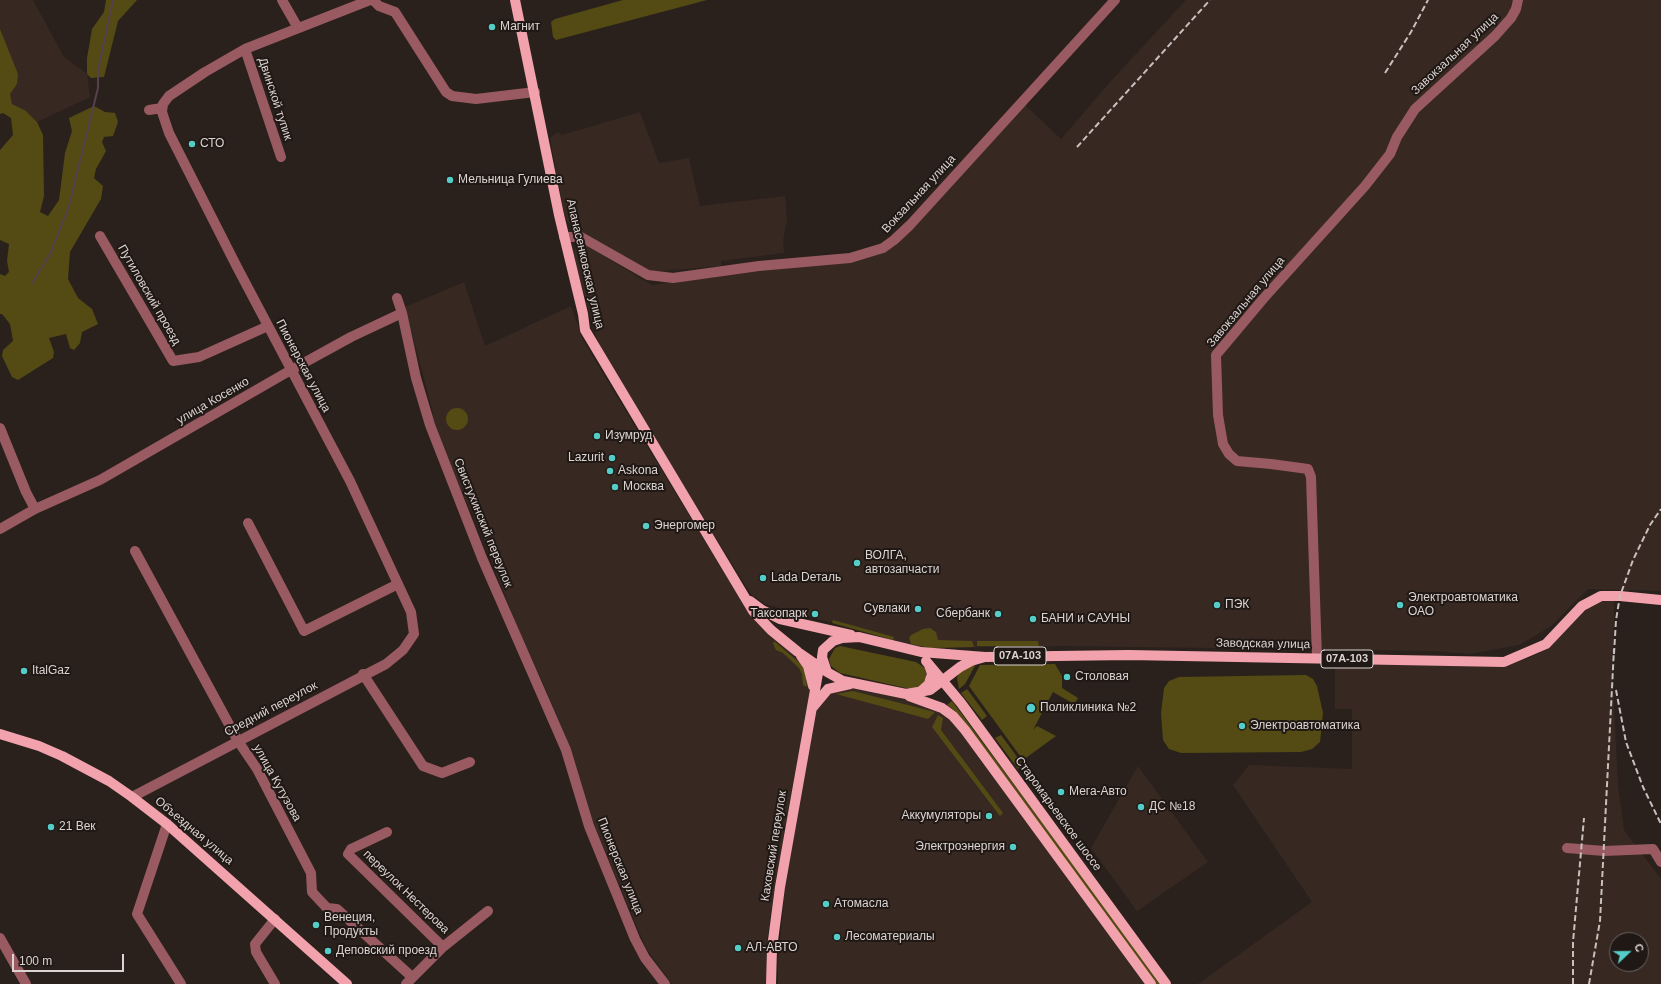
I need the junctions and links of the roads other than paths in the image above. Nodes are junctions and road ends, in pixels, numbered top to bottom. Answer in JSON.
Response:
{"nodes":[{"id":1,"x":282,"y":0,"type":"edge"},
{"id":2,"x":370,"y":0,"type":"edge"},
{"id":3,"x":373,"y":0,"type":"edge"},
{"id":4,"x":515,"y":0,"type":"edge"},
{"id":5,"x":1115,"y":0,"type":"edge"},
{"id":6,"x":1518,"y":0,"type":"edge"},
{"id":7,"x":298,"y":28,"type":"junction"},
{"id":8,"x":245,"y":49,"type":"junction"},
{"id":9,"x":534,"y":92,"type":"junction"},
{"id":10,"x":149,"y":110,"type":"dead end"},
{"id":11,"x":162,"y":110,"type":"junction"},
{"id":12,"x":281,"y":157,"type":"dead end"},
{"id":13,"x":100,"y":236,"type":"dead end"},
{"id":14,"x":564,"y":237,"type":"junction"},
{"id":15,"x":397,"y":298,"type":"dead end"},
{"id":16,"x":402,"y":313,"type":"junction"},
{"id":17,"x":268,"y":326,"type":"junction"},
{"id":18,"x":291,"y":370,"type":"junction"},
{"id":19,"x":0,"y":428,"type":"edge"},
{"id":20,"x":35,"y":510,"type":"junction"},
{"id":21,"x":248,"y":523,"type":"dead end"},
{"id":22,"x":0,"y":529,"type":"edge"},
{"id":23,"x":135,"y":551,"type":"dead end"},
{"id":24,"x":398,"y":584,"type":"junction"},
{"id":25,"x":743,"y":593,"type":"junction"},
{"id":26,"x":1661,"y":600,"type":"edge"},
{"id":27,"x":414,"y":634,"type":"joint"},
{"id":28,"x":859,"y":637,"type":"junction"},
{"id":29,"x":901,"y":648,"type":"junction"},
{"id":30,"x":798,"y":652,"type":"junction"},
{"id":31,"x":985,"y":657,"type":"junction"},
{"id":32,"x":1317,"y":658,"type":"junction"},
{"id":33,"x":926,"y":661,"type":"junction"},
{"id":34,"x":960,"y":667,"type":"junction"},
{"id":35,"x":823,"y":669,"type":"junction"},
{"id":36,"x":363,"y":674,"type":"junction"},
{"id":37,"x":944,"y":681,"type":"junction"},
{"id":38,"x":854,"y":683,"type":"junction"},
{"id":39,"x":814,"y":691,"type":"junction"},
{"id":40,"x":899,"y":693,"type":"junction"},
{"id":41,"x":918,"y":693,"type":"junction"},
{"id":42,"x":955,"y":695,"type":"junction"},
{"id":43,"x":810,"y":712,"type":"junction"},
{"id":44,"x":0,"y":734,"type":"edge"},
{"id":45,"x":238,"y":741,"type":"junction"},
{"id":46,"x":566,"y":750,"type":"joint"},
{"id":47,"x":470,"y":762,"type":"dead end"},
{"id":48,"x":132,"y":797,"type":"junction"},
{"id":49,"x":167,"y":824,"type":"junction"},
{"id":50,"x":387,"y":832,"type":"dead end"},
{"id":51,"x":1567,"y":848,"type":"dead end"},
{"id":52,"x":1661,"y":862,"type":"edge"},
{"id":53,"x":488,"y":911,"type":"dead end"},
{"id":54,"x":275,"y":919,"type":"junction"},
{"id":55,"x":0,"y":938,"type":"edge"},
{"id":56,"x":444,"y":947,"type":"junction"},
{"id":57,"x":409,"y":981,"type":"edge"},
{"id":58,"x":26,"y":984,"type":"edge"},
{"id":59,"x":181,"y":984,"type":"edge"},
{"id":60,"x":275,"y":984,"type":"edge"},
{"id":61,"x":347,"y":984,"type":"edge"},
{"id":62,"x":665,"y":984,"type":"edge"},
{"id":63,"x":771,"y":984,"type":"edge"},
{"id":64,"x":1151,"y":984,"type":"edge"},
{"id":65,"x":1166,"y":984,"type":"edge"}],
"edges":[{"from":1,"to":7,"type":"street"},
{"from":2,"to":7,"type":"street"},
{"from":3,"to":9,"type":"street"},
{"from":4,"to":9,"type":"main road","name":"Апанасенковская улица"},
{"from":5,"to":14,"type":"street","name":"Вокзальная улица"},
{"from":6,"to":32,"type":"street","name":"Завокзальная улица"},
{"from":7,"to":8,"type":"street"},
{"from":8,"to":11,"type":"street"},
{"from":8,"to":12,"type":"street","name":"Двинской тупик"},
{"from":9,"to":14,"type":"main road","name":"Апанасенковская улица"},
{"from":10,"to":11,"type":"street"},
{"from":11,"to":17,"type":"street","name":"Пионерская улица"},
{"from":13,"to":17,"type":"street","name":"Путиловский проезд"},
{"from":14,"to":25,"type":"main road","name":"Апанасенковская улица"},
{"from":15,"to":16,"type":"street","name":"Свистухинский переулок"},
{"from":16,"to":18,"type":"street","name":"улица Косенко"},
{"from":16,"to":46,"type":"street","name":"Свистухинский переулок"},
{"from":17,"to":18,"type":"street","name":"Пионерская улица"},
{"from":18,"to":20,"type":"street","name":"улица Косенко"},
{"from":18,"to":24,"type":"street","name":"Пионерская улица"},
{"from":19,"to":20,"type":"street"},
{"from":20,"to":22,"type":"street","name":"улица Косенко"},
{"from":21,"to":24,"type":"street"},
{"from":23,"to":45,"type":"street","name":"улица Кутузова"},
{"from":24,"to":27,"type":"street","name":"Пионерская улица"},
{"from":25,"to":28,"type":"main road"},
{"from":25,"to":30,"type":"main road"},
{"from":26,"to":32,"type":"main road","name":"Заводская улица","number":"07А-103"},
{"from":27,"to":36,"type":"street","name":"Средний переулок"},
{"from":28,"to":29,"type":"main road"},
{"from":28,"to":35,"type":"main road","name":"Каховский переулок"},
{"from":29,"to":31,"type":"main road"},
{"from":29,"to":33,"type":"main road","name":"Старомарьевское шоссе"},
{"from":30,"to":35,"type":"main road"},
{"from":30,"to":39,"type":"main road"},
{"from":31,"to":32,"type":"main road","name":"Заводская улица","number":"07А-103"},
{"from":31,"to":34,"type":"main road"},
{"from":33,"to":37,"type":"main road","name":"Старомарьевское шоссе"},
{"from":33,"to":41,"type":"main road"},
{"from":34,"to":37,"type":"main road"},
{"from":34,"to":42,"type":"main road"},
{"from":35,"to":38,"type":"main road"},
{"from":35,"to":39,"type":"main road","name":"Каховский переулок"},
{"from":36,"to":45,"type":"street","name":"Средний переулок"},
{"from":36,"to":47,"type":"street"},
{"from":37,"to":41,"type":"main road"},
{"from":37,"to":42,"type":"main road","name":"Старомарьевское шоссе"},
{"from":38,"to":40,"type":"main road"},
{"from":38,"to":43,"type":"main road"},
{"from":39,"to":43,"type":"main road","name":"Каховский переулок"},
{"from":40,"to":41,"type":"main road"},
{"from":40,"to":64,"type":"main road","name":"Старомарьевское шоссе"},
{"from":42,"to":65,"type":"main road","name":"Старомарьевское шоссе"},
{"from":43,"to":63,"type":"main road","name":"Каховский переулок"},
{"from":44,"to":48,"type":"main road","name":"Объездная улица"},
{"from":45,"to":48,"type":"street","name":"Средний переулок"},
{"from":45,"to":57,"type":"street","name":"улица Кутузова"},
{"from":46,"to":62,"type":"street","name":"Пионерская улица"},
{"from":48,"to":49,"type":"main road","name":"Объездная улица"},
{"from":49,"to":54,"type":"main road","name":"Объездная улица"},
{"from":49,"to":59,"type":"street"},
{"from":50,"to":56,"type":"street","name":"переулок Нестерова"},
{"from":51,"to":52,"type":"street"},
{"from":53,"to":56,"type":"street"},
{"from":54,"to":60,"type":"street"},
{"from":54,"to":61,"type":"main road","name":"Объездная улица"},
{"from":55,"to":58,"type":"street"},
{"from":56,"to":57,"type":"street"}]}
